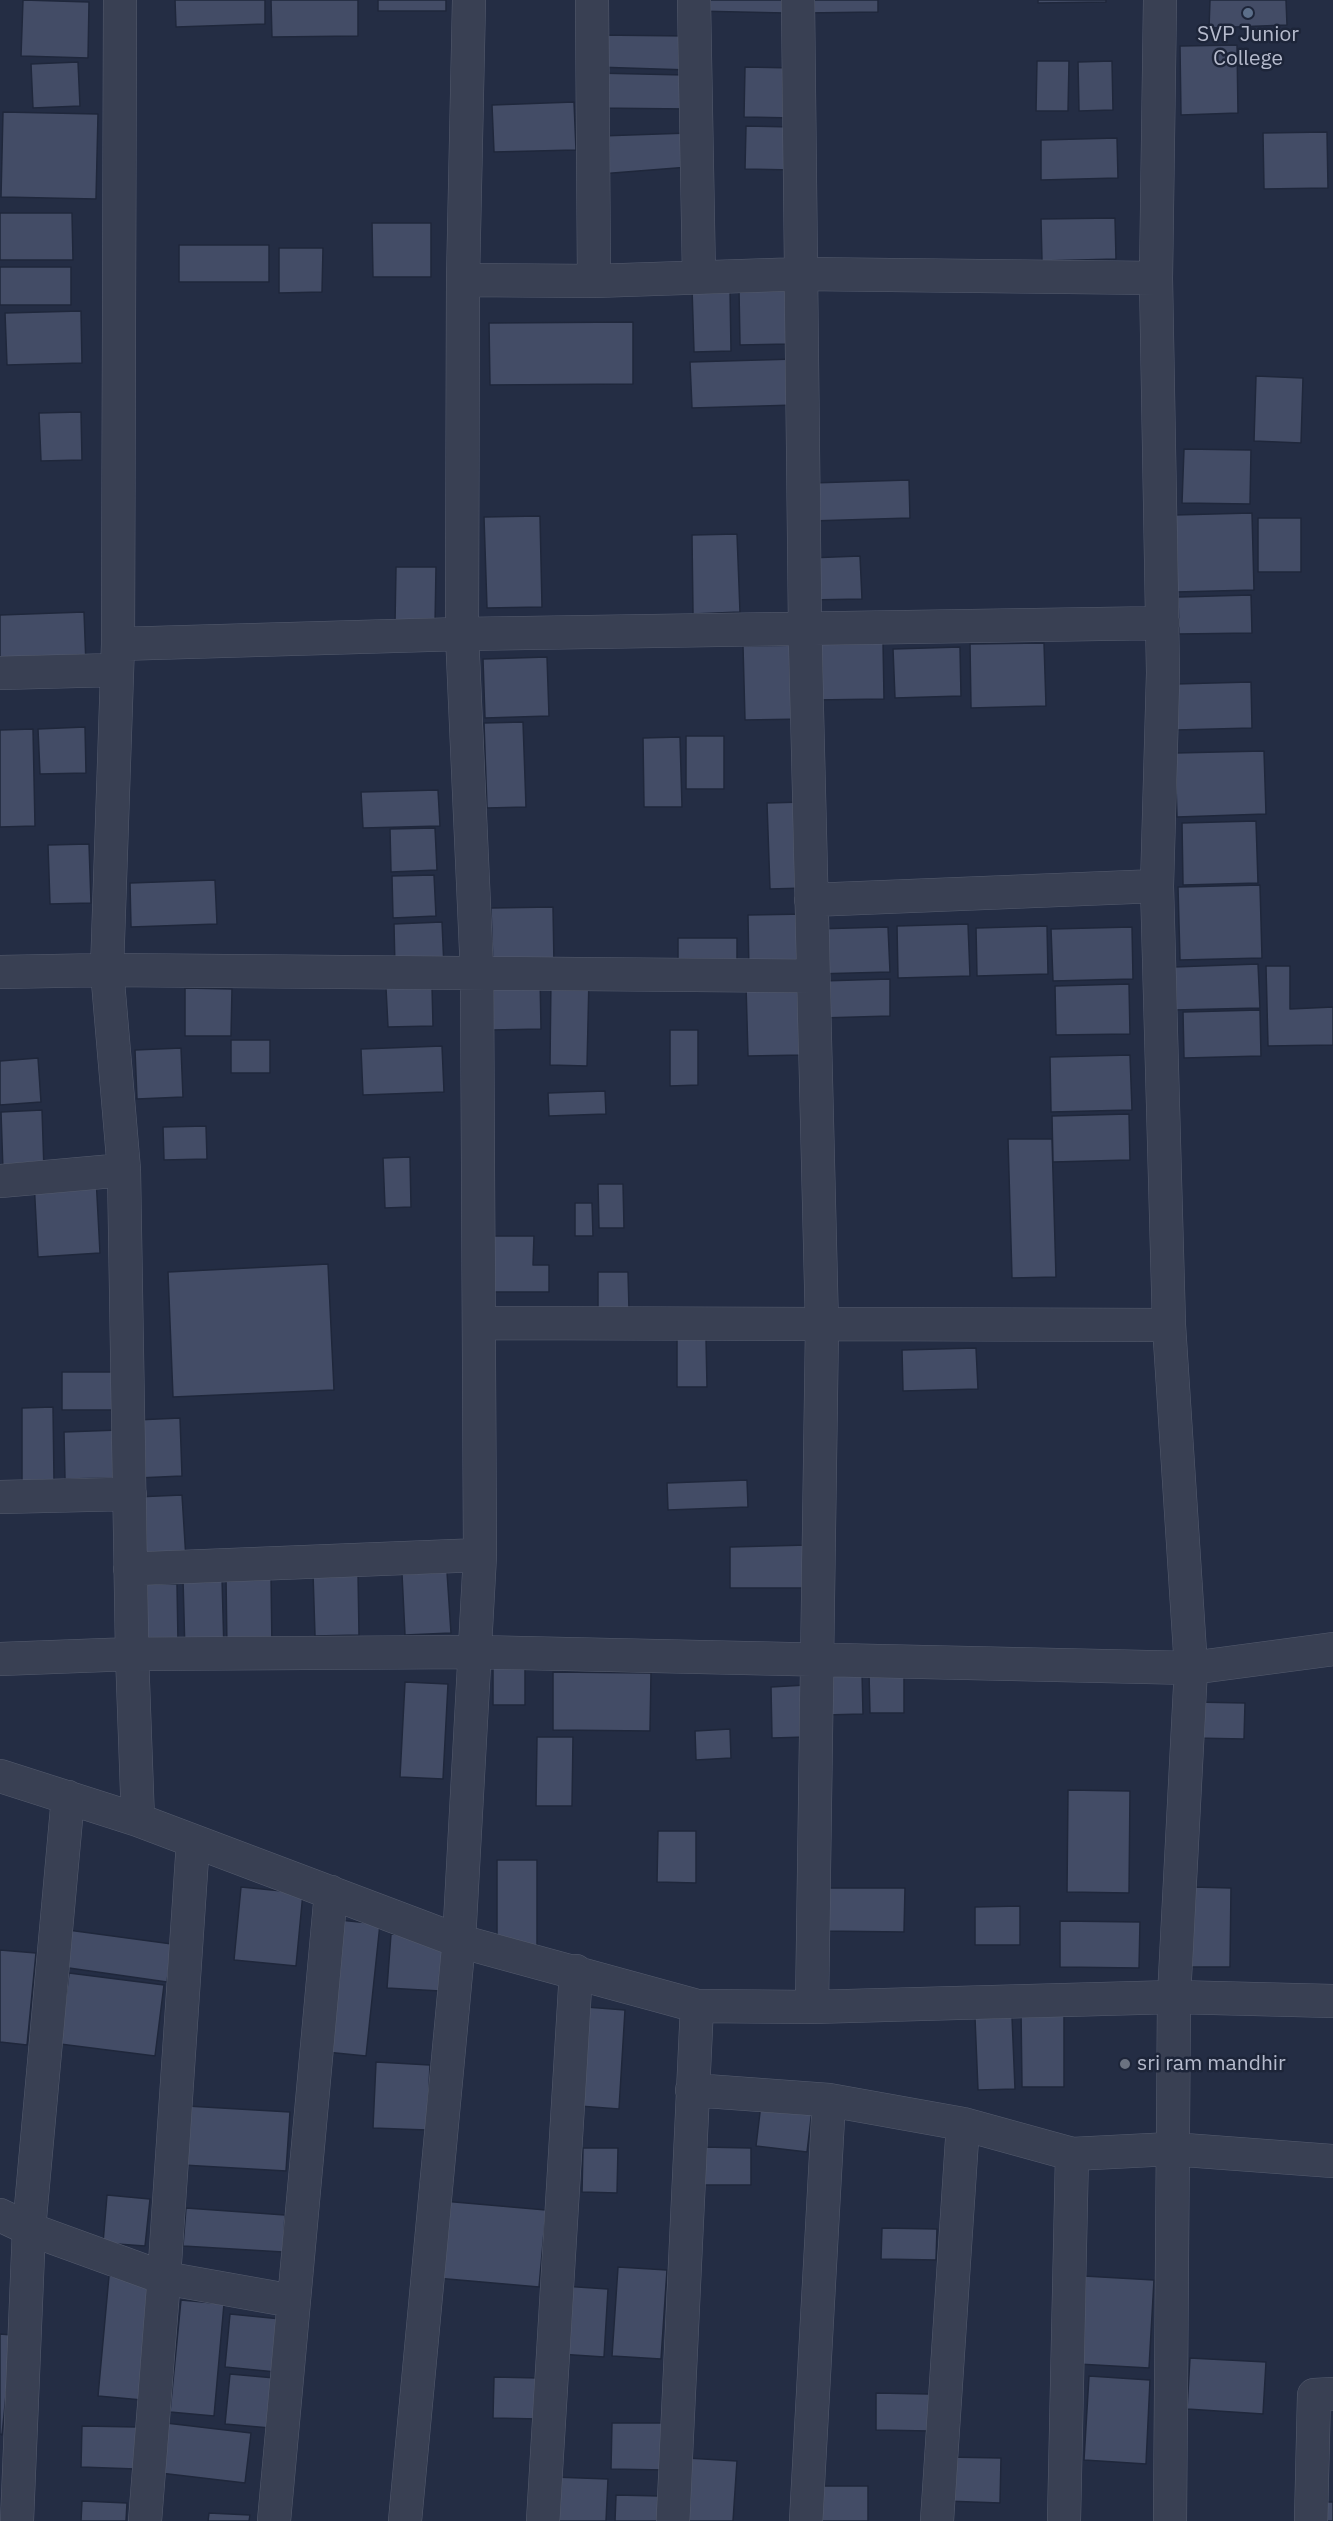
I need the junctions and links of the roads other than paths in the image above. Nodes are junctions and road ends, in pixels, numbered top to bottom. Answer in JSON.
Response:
{"nodes":[{"id":1,"x":120,"y":0,"type":"edge"},
{"id":2,"x":469,"y":0,"type":"edge"},
{"id":3,"x":592,"y":0,"type":"edge"},
{"id":4,"x":694,"y":0,"type":"edge"},
{"id":5,"x":798,"y":0,"type":"edge"},
{"id":6,"x":1160,"y":0,"type":"edge"},
{"id":7,"x":802,"y":274,"type":"junction"},
{"id":8,"x":699,"y":276,"type":"junction"},
{"id":9,"x":1156,"y":278,"type":"junction"},
{"id":10,"x":463,"y":280,"type":"junction"},
{"id":11,"x":594,"y":281,"type":"junction"},
{"id":12,"x":1163,"y":623,"type":"junction"},
{"id":13,"x":805,"y":628,"type":"junction"},
{"id":14,"x":462,"y":634,"type":"junction"},
{"id":15,"x":116,"y":657,"type":"junction"},
{"id":16,"x":0,"y":673,"type":"edge"},
{"id":17,"x":1157,"y":886,"type":"junction"},
{"id":18,"x":811,"y":900,"type":"junction"},
{"id":19,"x":107,"y":970,"type":"junction"},
{"id":20,"x":0,"y":972,"type":"edge"},
{"id":21,"x":477,"y":974,"type":"junction"},
{"id":22,"x":812,"y":976,"type":"junction"},
{"id":23,"x":124,"y":1170,"type":"junction"},
{"id":24,"x":0,"y":1181,"type":"edge"},
{"id":25,"x":479,"y":1323,"type":"junction"},
{"id":26,"x":1169,"y":1325,"type":"junction"},
{"id":27,"x":822,"y":1326,"type":"junction"},
{"id":28,"x":130,"y":1494,"type":"junction"},
{"id":29,"x":0,"y":1497,"type":"edge"},
{"id":30,"x":480,"y":1555,"type":"junction"},
{"id":31,"x":130,"y":1569,"type":"junction"},
{"id":32,"x":1333,"y":1649,"type":"edge"},
{"id":33,"x":476,"y":1652,"type":"junction"},
{"id":34,"x":132,"y":1654,"type":"junction"},
{"id":35,"x":0,"y":1659,"type":"edge"},
{"id":36,"x":815,"y":1659,"type":"junction"},
{"id":37,"x":1191,"y":1668,"type":"junction"},
{"id":38,"x":0,"y":1776,"type":"edge"},
{"id":39,"x":68,"y":1797,"type":"junction"},
{"id":40,"x":138,"y":1820,"type":"junction"},
{"id":41,"x":193,"y":1842,"type":"junction"},
{"id":42,"x":331,"y":1892,"type":"junction"},
{"id":43,"x":459,"y":1941,"type":"junction"},
{"id":44,"x":576,"y":1971,"type":"junction"},
{"id":45,"x":1174,"y":1997,"type":"junction"},
{"id":46,"x":1333,"y":2001,"type":"edge"},
{"id":47,"x":697,"y":2006,"type":"junction"},
{"id":48,"x":812,"y":2007,"type":"junction"},
{"id":49,"x":692,"y":2090,"type":"junction"},
{"id":50,"x":829,"y":2100,"type":"junction"},
{"id":51,"x":963,"y":2124,"type":"junction"},
{"id":52,"x":1171,"y":2149,"type":"junction"},
{"id":53,"x":1072,"y":2154,"type":"junction"},
{"id":54,"x":1333,"y":2161,"type":"edge"},
{"id":55,"x":0,"y":2215,"type":"edge"},
{"id":56,"x":29,"y":2229,"type":"junction"},
{"id":57,"x":164,"y":2278,"type":"junction"},
{"id":58,"x":293,"y":2301,"type":"junction"},
{"id":59,"x":1333,"y":2394,"type":"edge"},
{"id":60,"x":17,"y":2521,"type":"edge"},
{"id":61,"x":145,"y":2521,"type":"edge"},
{"id":62,"x":274,"y":2521,"type":"edge"},
{"id":63,"x":405,"y":2521,"type":"edge"},
{"id":64,"x":543,"y":2521,"type":"edge"},
{"id":65,"x":673,"y":2521,"type":"edge"},
{"id":66,"x":806,"y":2521,"type":"edge"},
{"id":67,"x":938,"y":2521,"type":"edge"},
{"id":68,"x":1064,"y":2521,"type":"edge"},
{"id":69,"x":1170,"y":2521,"type":"edge"},
{"id":70,"x":1311,"y":2521,"type":"edge"}],
"edges":[{"from":1,"to":15,"type":"street"},
{"from":2,"to":10,"type":"street"},
{"from":3,"to":11,"type":"street"},
{"from":4,"to":8,"type":"street"},
{"from":5,"to":7,"type":"street"},
{"from":6,"to":9,"type":"street"},
{"from":7,"to":8,"type":"street"},
{"from":7,"to":9,"type":"street"},
{"from":7,"to":13,"type":"street"},
{"from":8,"to":11,"type":"street"},
{"from":9,"to":12,"type":"street"},
{"from":10,"to":11,"type":"street"},
{"from":10,"to":14,"type":"street"},
{"from":12,"to":13,"type":"street"},
{"from":12,"to":17,"type":"street"},
{"from":13,"to":14,"type":"street"},
{"from":13,"to":18,"type":"street"},
{"from":14,"to":15,"type":"street"},
{"from":14,"to":21,"type":"street"},
{"from":15,"to":16,"type":"street"},
{"from":15,"to":19,"type":"street"},
{"from":17,"to":18,"type":"street"},
{"from":17,"to":26,"type":"street"},
{"from":18,"to":22,"type":"street"},
{"from":19,"to":20,"type":"street"},
{"from":19,"to":21,"type":"street"},
{"from":19,"to":23,"type":"street"},
{"from":21,"to":22,"type":"street"},
{"from":21,"to":25,"type":"street"},
{"from":22,"to":27,"type":"street"},
{"from":23,"to":24,"type":"street"},
{"from":23,"to":28,"type":"street"},
{"from":25,"to":27,"type":"street"},
{"from":25,"to":30,"type":"street"},
{"from":26,"to":27,"type":"street"},
{"from":26,"to":37,"type":"street"},
{"from":27,"to":36,"type":"street"},
{"from":28,"to":29,"type":"street"},
{"from":28,"to":31,"type":"street"},
{"from":30,"to":31,"type":"street"},
{"from":30,"to":33,"type":"street"},
{"from":31,"to":34,"type":"street"},
{"from":32,"to":37,"type":"street"},
{"from":33,"to":34,"type":"street"},
{"from":33,"to":36,"type":"street"},
{"from":33,"to":43,"type":"street"},
{"from":34,"to":35,"type":"street"},
{"from":34,"to":40,"type":"street"},
{"from":36,"to":37,"type":"street"},
{"from":36,"to":48,"type":"street"},
{"from":37,"to":45,"type":"street"},
{"from":38,"to":39,"type":"street"},
{"from":39,"to":40,"type":"street"},
{"from":39,"to":56,"type":"street"},
{"from":40,"to":41,"type":"street"},
{"from":41,"to":42,"type":"street"},
{"from":41,"to":57,"type":"street"},
{"from":42,"to":43,"type":"street"},
{"from":42,"to":58,"type":"street"},
{"from":43,"to":44,"type":"street"},
{"from":43,"to":63,"type":"street"},
{"from":44,"to":47,"type":"street"},
{"from":44,"to":64,"type":"street"},
{"from":45,"to":46,"type":"street"},
{"from":45,"to":48,"type":"street"},
{"from":45,"to":52,"type":"street"},
{"from":47,"to":48,"type":"street"},
{"from":47,"to":49,"type":"street"},
{"from":49,"to":50,"type":"street"},
{"from":49,"to":65,"type":"street"},
{"from":50,"to":51,"type":"street"},
{"from":50,"to":66,"type":"street"},
{"from":51,"to":53,"type":"street"},
{"from":51,"to":67,"type":"street"},
{"from":52,"to":53,"type":"street"},
{"from":52,"to":54,"type":"street"},
{"from":52,"to":69,"type":"street"},
{"from":53,"to":68,"type":"street"},
{"from":55,"to":56,"type":"street"},
{"from":56,"to":57,"type":"street"},
{"from":56,"to":60,"type":"street"},
{"from":57,"to":58,"type":"street"},
{"from":57,"to":61,"type":"street"},
{"from":58,"to":62,"type":"street"},
{"from":59,"to":70,"type":"street"}]}
